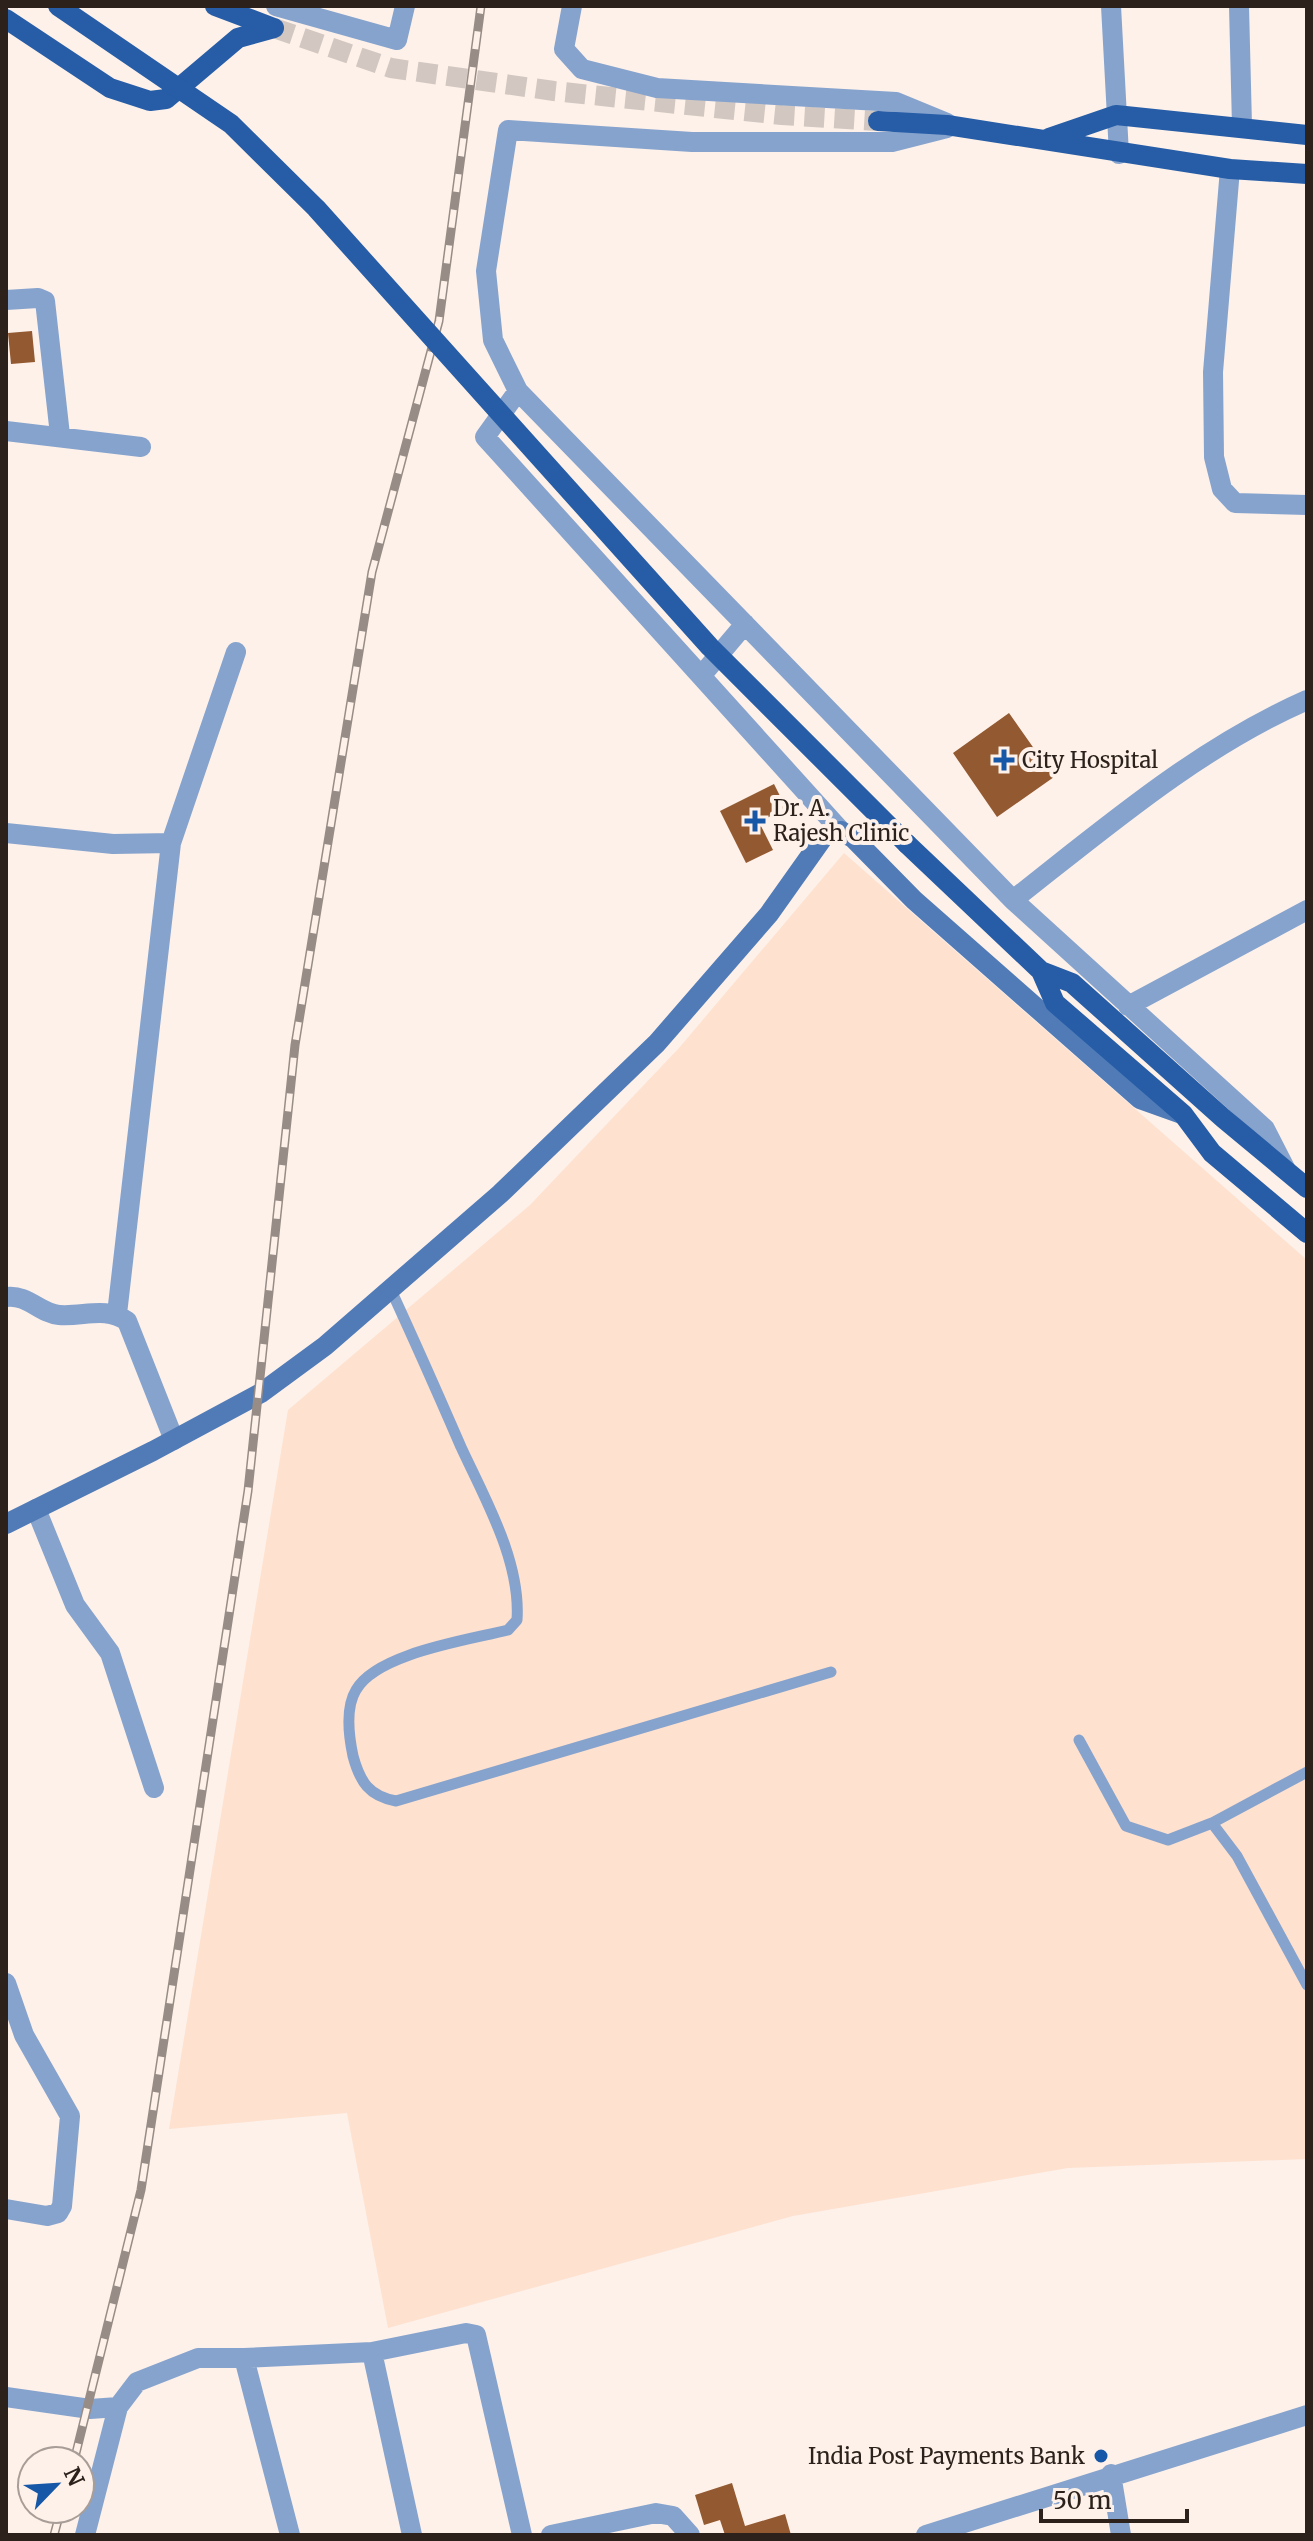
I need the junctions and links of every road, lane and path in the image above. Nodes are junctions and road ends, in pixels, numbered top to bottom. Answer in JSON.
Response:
{"nodes":[{"id":1,"x":58,"y":6,"type":"edge"},
{"id":2,"x":215,"y":6,"type":"edge"},
{"id":3,"x":276,"y":6,"type":"edge"},
{"id":4,"x":405,"y":6,"type":"edge"},
{"id":5,"x":572,"y":6,"type":"edge"},
{"id":6,"x":1111,"y":6,"type":"edge"},
{"id":7,"x":1239,"y":6,"type":"edge"},
{"id":8,"x":6,"y":19,"type":"edge"},
{"id":9,"x":1116,"y":115,"type":"junction"},
{"id":10,"x":878,"y":121,"type":"tunnel mouth"},
{"id":11,"x":955,"y":126,"type":"junction"},
{"id":12,"x":1242,"y":126,"type":"junction"},
{"id":13,"x":1307,"y":135,"type":"edge"},
{"id":14,"x":1049,"y":138,"type":"junction"},
{"id":15,"x":1119,"y":154,"type":"junction"},
{"id":16,"x":1230,"y":169,"type":"junction"},
{"id":17,"x":1307,"y":174,"type":"edge"},
{"id":18,"x":6,"y":300,"type":"edge"},
{"id":19,"x":518,"y":391,"type":"junction"},
{"id":20,"x":6,"y":431,"type":"edge"},
{"id":21,"x":60,"y":435,"type":"junction"},
{"id":22,"x":141,"y":447,"type":"dead end"},
{"id":23,"x":1307,"y":505,"type":"edge"},
{"id":24,"x":745,"y":624,"type":"junction"},
{"id":25,"x":236,"y":652,"type":"dead end"},
{"id":26,"x":701,"y":676,"type":"junction"},
{"id":27,"x":1307,"y":700,"type":"edge"},
{"id":28,"x":841,"y":831,"type":"junction"},
{"id":29,"x":6,"y":833,"type":"edge"},
{"id":30,"x":171,"y":843,"type":"junction"},
{"id":31,"x":1013,"y":900,"type":"junction"},
{"id":32,"x":1307,"y":910,"type":"edge"},
{"id":33,"x":1041,"y":971,"type":"junction"},
{"id":34,"x":1128,"y":1006,"type":"junction"},
{"id":35,"x":1183,"y":1114,"type":"junction"},
{"id":36,"x":1286,"y":1171,"type":"junction"},
{"id":37,"x":1307,"y":1188,"type":"edge"},
{"id":38,"x":1307,"y":1233,"type":"edge"},
{"id":39,"x":391,"y":1290,"type":"junction"},
{"id":40,"x":6,"y":1297,"type":"edge"},
{"id":41,"x":117,"y":1314,"type":"junction"},
{"id":42,"x":174,"y":1440,"type":"junction"},
{"id":43,"x":36,"y":1509,"type":"junction"},
{"id":44,"x":6,"y":1524,"type":"edge"},
{"id":45,"x":831,"y":1672,"type":"dead end"},
{"id":46,"x":1079,"y":1740,"type":"dead end"},
{"id":47,"x":1307,"y":1772,"type":"edge"},
{"id":48,"x":154,"y":1788,"type":"dead end"},
{"id":49,"x":1212,"y":1823,"type":"junction"},
{"id":50,"x":6,"y":1983,"type":"edge"},
{"id":51,"x":1307,"y":1985,"type":"edge"},
{"id":52,"x":6,"y":2209,"type":"edge"},
{"id":53,"x":372,"y":2352,"type":"junction"},
{"id":54,"x":244,"y":2358,"type":"junction"},
{"id":55,"x":6,"y":2397,"type":"edge"},
{"id":56,"x":118,"y":2407,"type":"junction"},
{"id":57,"x":1307,"y":2415,"type":"edge"},
{"id":58,"x":1111,"y":2474,"type":"junction"},
{"id":59,"x":594,"y":2531,"type":"edge"},
{"id":60,"x":85,"y":2535,"type":"edge"},
{"id":61,"x":290,"y":2535,"type":"edge"},
{"id":62,"x":412,"y":2535,"type":"edge"},
{"id":63,"x":522,"y":2535,"type":"edge"},
{"id":64,"x":551,"y":2535,"type":"edge"},
{"id":65,"x":690,"y":2535,"type":"edge"},
{"id":66,"x":926,"y":2535,"type":"edge"},
{"id":67,"x":1121,"y":2535,"type":"edge"}],
"edges":[{"from":1,"to":33,"type":"main road","bridge":true},
{"from":2,"to":8,"type":"main road"},
{"from":3,"to":4,"type":"street"},
{"from":5,"to":11,"type":"street"},
{"from":6,"to":9,"type":"street"},
{"from":7,"to":12,"type":"street"},
{"from":9,"to":12,"type":"main road"},
{"from":9,"to":14,"type":"main road"},
{"from":9,"to":15,"type":"street"},
{"from":10,"to":11,"type":"main road"},
{"from":11,"to":14,"type":"main road"},
{"from":11,"to":19,"type":"street"},
{"from":12,"to":13,"type":"main road"},
{"from":14,"to":15,"type":"main road"},
{"from":15,"to":16,"type":"main road"},
{"from":16,"to":17,"type":"main road"},
{"from":16,"to":23,"type":"street"},
{"from":18,"to":21,"type":"street"},
{"from":19,"to":24,"type":"street"},
{"from":19,"to":26,"type":"street"},
{"from":20,"to":21,"type":"street"},
{"from":21,"to":22,"type":"street"},
{"from":24,"to":26,"type":"street"},
{"from":24,"to":31,"type":"street"},
{"from":25,"to":30,"type":"street"},
{"from":26,"to":28,"type":"street"},
{"from":27,"to":31,"type":"street"},
{"from":28,"to":35,"type":"street"},
{"from":28,"to":39,"type":"street"},
{"from":29,"to":30,"type":"street"},
{"from":30,"to":41,"type":"street"},
{"from":31,"to":34,"type":"street"},
{"from":32,"to":34,"type":"street"},
{"from":33,"to":35,"type":"main road"},
{"from":33,"to":36,"type":"main road"},
{"from":34,"to":36,"type":"street"},
{"from":35,"to":38,"type":"main road"},
{"from":36,"to":37,"type":"main road"},
{"from":39,"to":42,"type":"street"},
{"from":39,"to":45,"type":"lane"},
{"from":40,"to":41,"type":"street"},
{"from":41,"to":42,"type":"street"},
{"from":42,"to":43,"type":"street"},
{"from":43,"to":44,"type":"street"},
{"from":43,"to":48,"type":"street"},
{"from":46,"to":49,"type":"lane"},
{"from":47,"to":49,"type":"lane"},
{"from":49,"to":51,"type":"lane"},
{"from":50,"to":52,"type":"street"},
{"from":53,"to":54,"type":"street"},
{"from":53,"to":62,"type":"street"},
{"from":53,"to":63,"type":"street"},
{"from":54,"to":56,"type":"street"},
{"from":54,"to":61,"type":"street"},
{"from":55,"to":56,"type":"street"},
{"from":56,"to":60,"type":"street"},
{"from":57,"to":58,"type":"street"},
{"from":58,"to":66,"type":"street"},
{"from":58,"to":67,"type":"street"},
{"from":59,"to":64,"type":"street"},
{"from":59,"to":65,"type":"street"}]}
